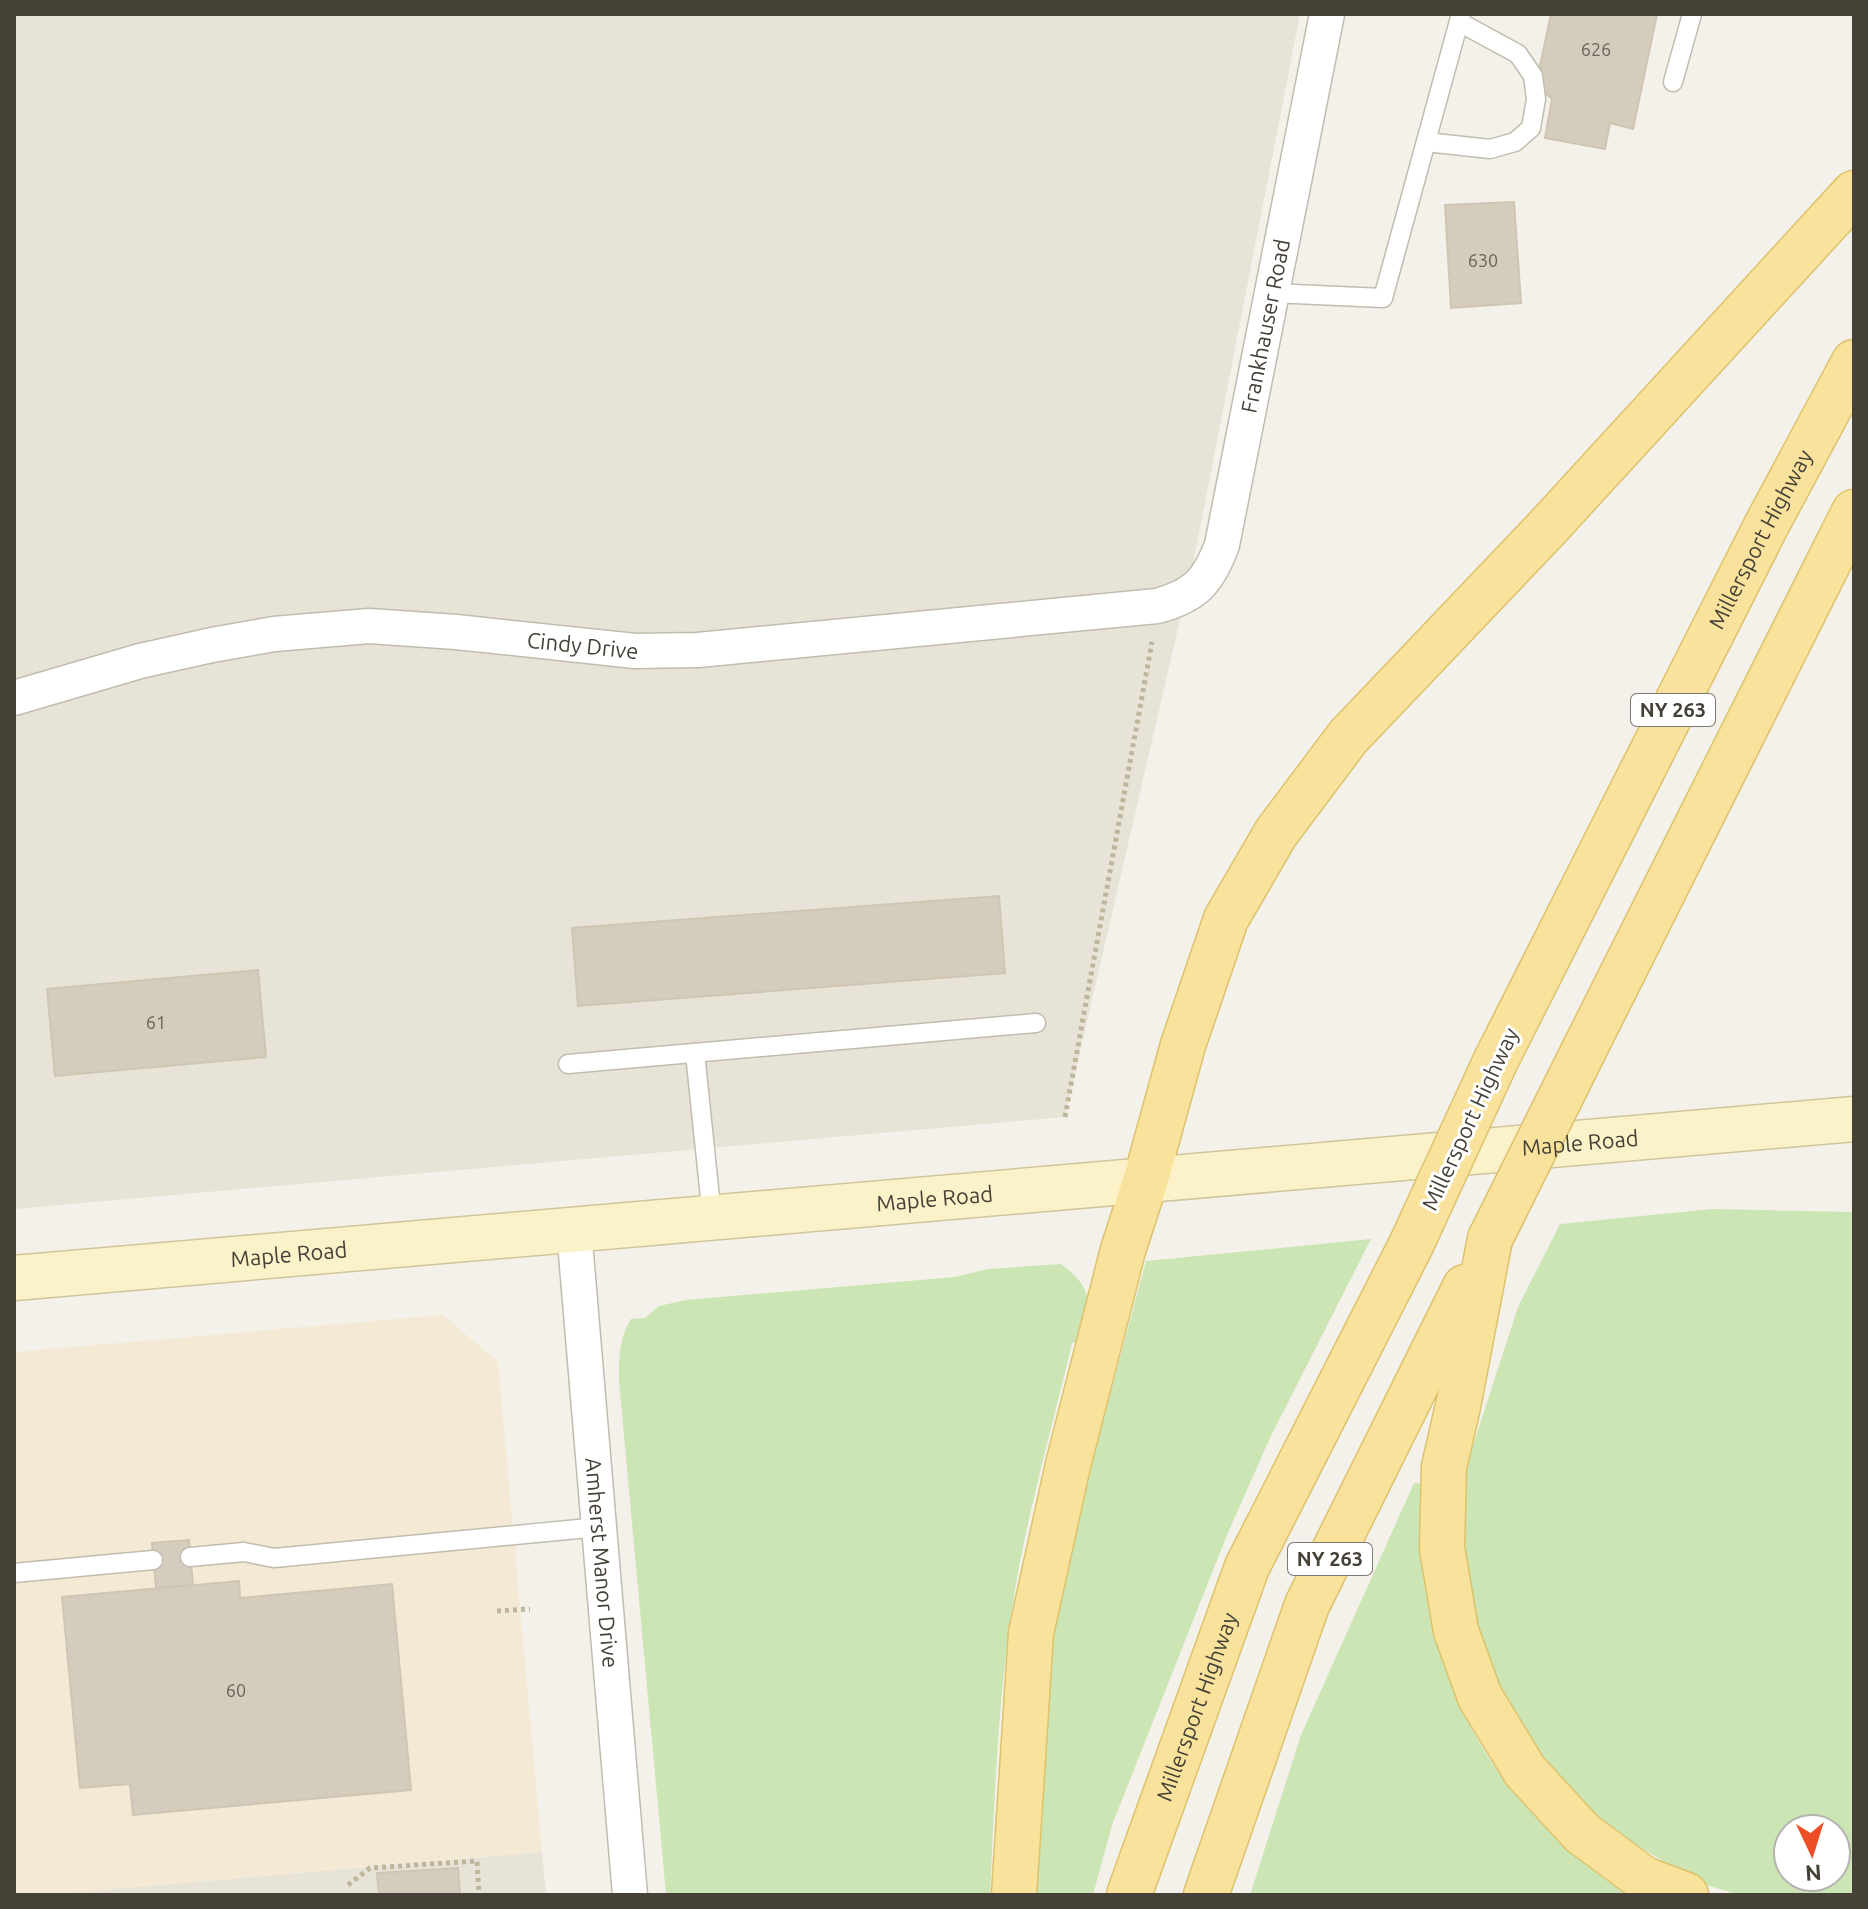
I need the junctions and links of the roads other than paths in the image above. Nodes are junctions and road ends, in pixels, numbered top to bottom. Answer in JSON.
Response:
{"nodes":[{"id":1,"x":1327,"y":14,"type":"edge"},
{"id":2,"x":1692,"y":14,"type":"edge"},
{"id":3,"x":1460,"y":18,"type":"edge"},
{"id":4,"x":1673,"y":82,"type":"dead end"},
{"id":5,"x":1426,"y":142,"type":"junction"},
{"id":6,"x":1854,"y":193,"type":"edge"},
{"id":7,"x":1272,"y":293,"type":"junction"},
{"id":8,"x":1854,"y":362,"type":"edge"},
{"id":9,"x":1854,"y":512,"type":"edge"},
{"id":10,"x":1157,"y":606,"type":"joint"},
{"id":11,"x":14,"y":698,"type":"edge"},
{"id":12,"x":1036,"y":1023,"type":"dead end"},
{"id":13,"x":695,"y":1053,"type":"junction"},
{"id":14,"x":568,"y":1064,"type":"dead end"},
{"id":15,"x":1854,"y":1119,"type":"edge"},
{"id":16,"x":1146,"y":1179,"type":"junction"},
{"id":17,"x":712,"y":1217,"type":"junction"},
{"id":18,"x":574,"y":1230,"type":"junction"},
{"id":19,"x":1490,"y":1239,"type":"junction"},
{"id":20,"x":14,"y":1278,"type":"edge"},
{"id":21,"x":599,"y":1527,"type":"junction"},
{"id":22,"x":190,"y":1557,"type":"dead end"},
{"id":23,"x":153,"y":1560,"type":"dead end"},
{"id":24,"x":18,"y":1572,"type":"edge"},
{"id":25,"x":630,"y":1895,"type":"edge"},
{"id":26,"x":1014,"y":1895,"type":"edge"},
{"id":27,"x":1129,"y":1895,"type":"edge"},
{"id":28,"x":1206,"y":1895,"type":"edge"},
{"id":29,"x":1686,"y":1895,"type":"edge"}],
"edges":[{"from":1,"to":7,"type":"street","name":"Frankhauser Road"},
{"from":2,"to":4,"type":"lane"},
{"from":3,"to":5,"type":"lane"},
{"from":3,"to":5,"type":"lane"},
{"from":5,"to":7,"type":"lane"},
{"from":6,"to":16,"type":"main road"},
{"from":7,"to":10,"type":"street","name":"Frankhauser Road"},
{"from":8,"to":27,"type":"main road","name":"Millersport Highway","number":"NY 263","bridge":true},
{"from":9,"to":19,"type":"main road","number":"NY 263","bridge":true},
{"from":10,"to":11,"type":"street","name":"Cindy Drive"},
{"from":12,"to":13,"type":"lane"},
{"from":13,"to":14,"type":"lane"},
{"from":13,"to":17,"type":"lane"},
{"from":15,"to":16,"type":"main road","name":"Maple Road"},
{"from":16,"to":17,"type":"main road","name":"Maple Road"},
{"from":16,"to":26,"type":"main road"},
{"from":17,"to":18,"type":"main road","name":"Maple Road"},
{"from":18,"to":20,"type":"main road","name":"Maple Road"},
{"from":18,"to":21,"type":"street","name":"Amherst Manor Drive"},
{"from":19,"to":28,"type":"main road","number":"NY 263"},
{"from":19,"to":29,"type":"main road"},
{"from":21,"to":22,"type":"lane"},
{"from":21,"to":25,"type":"street","name":"Amherst Manor Drive"},
{"from":23,"to":24,"type":"lane"}]}
